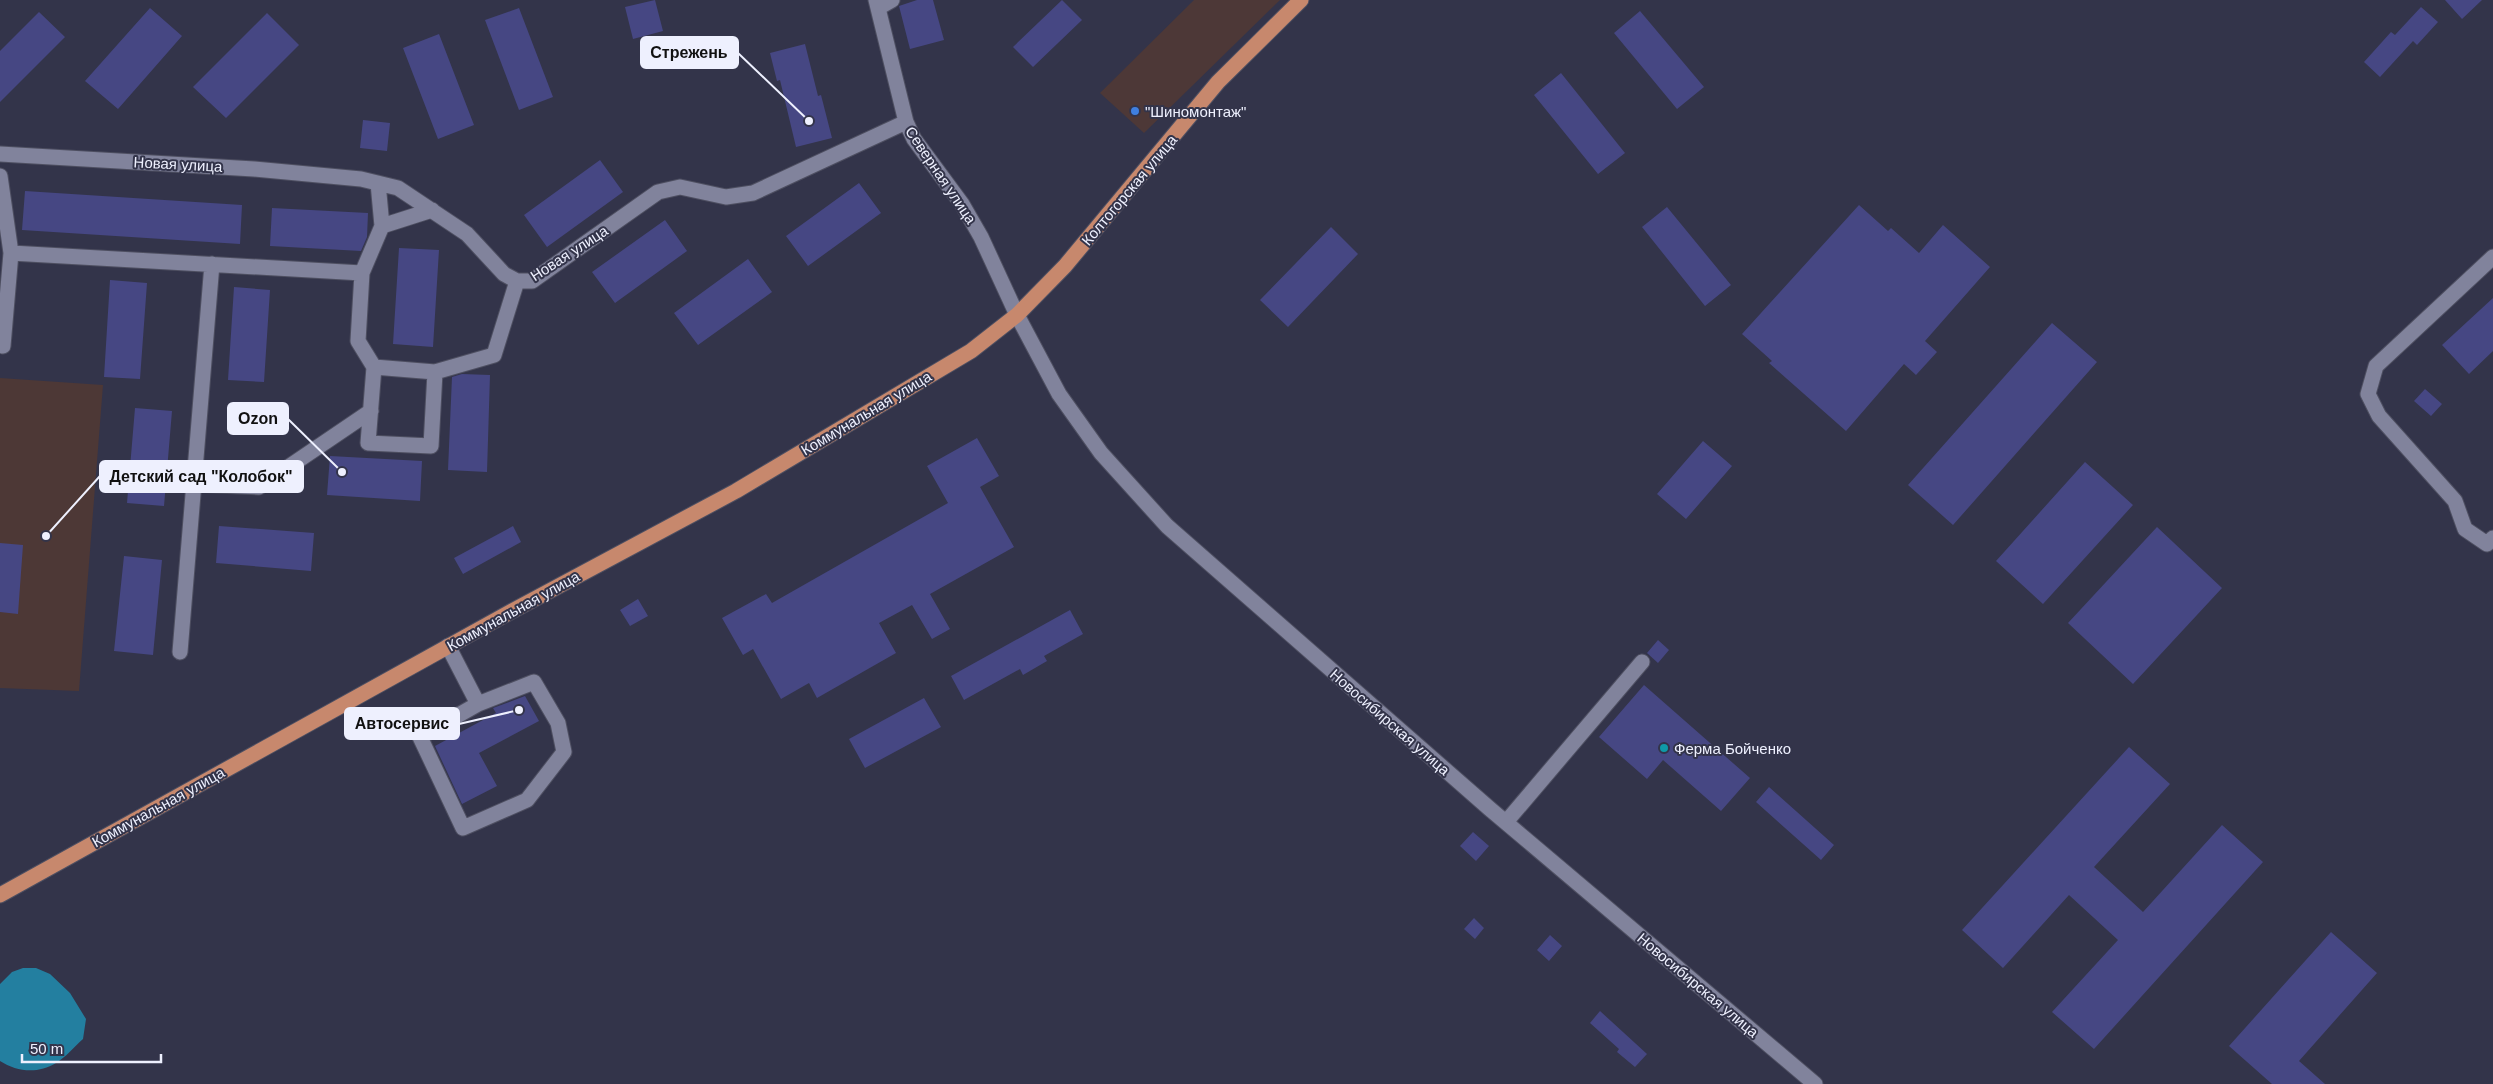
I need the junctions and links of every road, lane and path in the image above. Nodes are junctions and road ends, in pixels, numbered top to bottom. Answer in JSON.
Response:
{"nodes":[{"id":1,"x":892,"y":0,"type":"edge"},
{"id":2,"x":1302,"y":0,"type":"edge"},
{"id":3,"x":877,"y":4,"type":"edge"},
{"id":4,"x":906,"y":122,"type":"junction"},
{"id":5,"x":0,"y":154,"type":"edge"},
{"id":6,"x":0,"y":176,"type":"edge"},
{"id":7,"x":378,"y":183,"type":"junction"},
{"id":8,"x":432,"y":210,"type":"junction"},
{"id":9,"x":382,"y":226,"type":"junction"},
{"id":10,"x":11,"y":252,"type":"junction"},
{"id":11,"x":2493,"y":257,"type":"edge"},
{"id":12,"x":212,"y":264,"type":"junction"},
{"id":13,"x":362,"y":273,"type":"junction"},
{"id":14,"x":517,"y":281,"type":"junction"},
{"id":15,"x":1017,"y":315,"type":"junction"},
{"id":16,"x":3,"y":346,"type":"dead end"},
{"id":17,"x":374,"y":367,"type":"junction"},
{"id":18,"x":435,"y":372,"type":"junction"},
{"id":19,"x":371,"y":411,"type":"junction"},
{"id":20,"x":194,"y":484,"type":"junction"},
{"id":21,"x":2493,"y":538,"type":"edge"},
{"id":22,"x":448,"y":646,"type":"junction"},
{"id":23,"x":180,"y":652,"type":"dead end"},
{"id":24,"x":1642,"y":662,"type":"dead end"},
{"id":25,"x":478,"y":704,"type":"junction"},
{"id":26,"x":1506,"y":822,"type":"junction"},
{"id":27,"x":0,"y":895,"type":"edge"},
{"id":28,"x":1815,"y":1084,"type":"edge"}],
"edges":[{"from":1,"to":3,"type":"street"},
{"from":2,"to":15,"type":"main road","name":"Колтогорская улица"},
{"from":3,"to":4,"type":"street","name":"Северная улица"},
{"from":4,"to":14,"type":"street","name":"Новая улица"},
{"from":4,"to":15,"type":"street","name":"Северная улица"},
{"from":5,"to":7,"type":"street","name":"Новая улица"},
{"from":6,"to":10,"type":"street"},
{"from":7,"to":8,"type":"street","name":"Новая улица"},
{"from":7,"to":9,"type":"street"},
{"from":8,"to":9,"type":"street"},
{"from":8,"to":14,"type":"street","name":"Новая улица"},
{"from":9,"to":13,"type":"street"},
{"from":10,"to":12,"type":"street"},
{"from":10,"to":16,"type":"street"},
{"from":11,"to":21,"type":"street"},
{"from":12,"to":13,"type":"street"},
{"from":12,"to":20,"type":"street"},
{"from":13,"to":17,"type":"street"},
{"from":14,"to":18,"type":"street"},
{"from":15,"to":22,"type":"main road","name":"Коммунальная улица"},
{"from":15,"to":26,"type":"street","name":"Новосибирская улица"},
{"from":17,"to":18,"type":"street"},
{"from":17,"to":19,"type":"street"},
{"from":18,"to":19,"type":"street"},
{"from":19,"to":20,"type":"street"},
{"from":20,"to":23,"type":"street"},
{"from":22,"to":25,"type":"street"},
{"from":22,"to":27,"type":"main road","name":"Коммунальная улица"},
{"from":24,"to":26,"type":"street"},
{"from":25,"to":25,"type":"street"},
{"from":26,"to":28,"type":"street","name":"Новосибирская улица"}]}
